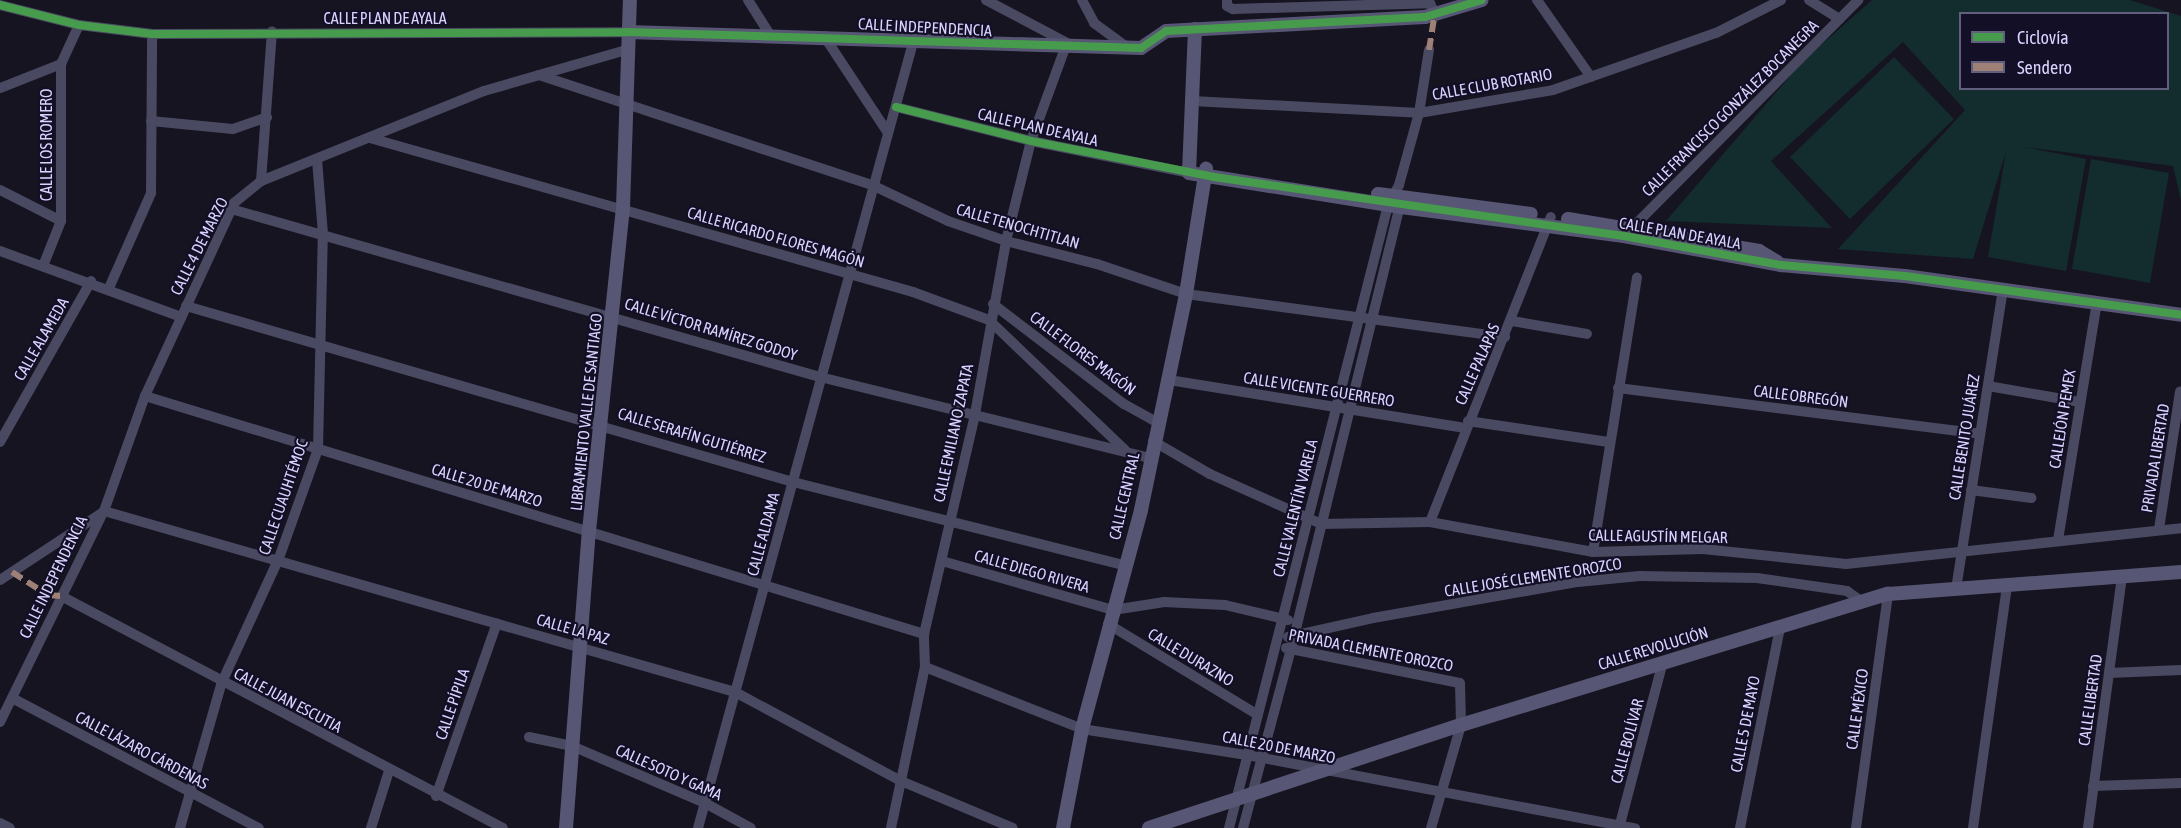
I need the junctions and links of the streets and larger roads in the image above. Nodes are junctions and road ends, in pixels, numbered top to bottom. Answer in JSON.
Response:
{"nodes":[{"id":1,"x":630,"y":0,"type":"edge"},
{"id":2,"x":748,"y":0,"type":"edge"},
{"id":3,"x":986,"y":0,"type":"edge"},
{"id":4,"x":1082,"y":0,"type":"edge"},
{"id":5,"x":1482,"y":0,"type":"edge"},
{"id":6,"x":1537,"y":0,"type":"edge"},
{"id":7,"x":1781,"y":0,"type":"edge"},
{"id":8,"x":1809,"y":0,"type":"edge"},
{"id":9,"x":1858,"y":0,"type":"edge"},
{"id":10,"x":1227,"y":3,"type":"edge"},
{"id":11,"x":0,"y":4,"type":"edge"},
{"id":12,"x":1435,"y":14,"type":"junction"},
{"id":13,"x":1840,"y":19,"type":"junction"},
{"id":14,"x":78,"y":26,"type":"junction"},
{"id":15,"x":1195,"y":29,"type":"junction"},
{"id":16,"x":272,"y":31,"type":"junction"},
{"id":17,"x":628,"y":32,"type":"junction"},
{"id":18,"x":152,"y":34,"type":"junction"},
{"id":19,"x":824,"y":36,"type":"junction"},
{"id":20,"x":772,"y":38,"type":"junction"},
{"id":21,"x":914,"y":39,"type":"junction"},
{"id":22,"x":1071,"y":48,"type":"junction"},
{"id":23,"x":1128,"y":48,"type":"junction"},
{"id":24,"x":627,"y":50,"type":"junction"},
{"id":25,"x":1430,"y":50,"type":"dead end"},
{"id":26,"x":61,"y":64,"type":"junction"},
{"id":27,"x":539,"y":75,"type":"junction"},
{"id":28,"x":1591,"y":77,"type":"junction"},
{"id":29,"x":0,"y":88,"type":"edge"},
{"id":30,"x":1192,"y":101,"type":"junction"},
{"id":31,"x":626,"y":102,"type":"junction"},
{"id":32,"x":896,"y":106,"type":"junction"},
{"id":33,"x":1419,"y":113,"type":"junction"},
{"id":34,"x":267,"y":117,"type":"junction"},
{"id":35,"x":151,"y":121,"type":"junction"},
{"id":36,"x":888,"y":133,"type":"junction"},
{"id":37,"x":370,"y":138,"type":"junction"},
{"id":38,"x":1031,"y":141,"type":"junction"},
{"id":39,"x":317,"y":159,"type":"junction"},
{"id":40,"x":1189,"y":169,"type":"junction"},
{"id":41,"x":1206,"y":172,"type":"junction"},
{"id":42,"x":261,"y":180,"type":"junction"},
{"id":43,"x":874,"y":186,"type":"junction"},
{"id":44,"x":0,"y":190,"type":"edge"},
{"id":45,"x":1396,"y":198,"type":"junction"},
{"id":46,"x":623,"y":208,"type":"junction"},
{"id":47,"x":231,"y":209,"type":"junction"},
{"id":48,"x":61,"y":221,"type":"junction"},
{"id":49,"x":1550,"y":222,"type":"junction"},
{"id":50,"x":1628,"y":232,"type":"junction"},
{"id":51,"x":323,"y":234,"type":"junction"},
{"id":52,"x":1006,"y":241,"type":"junction"},
{"id":53,"x":0,"y":251,"type":"edge"},
{"id":54,"x":44,"y":266,"type":"junction"},
{"id":55,"x":851,"y":274,"type":"junction"},
{"id":56,"x":1636,"y":277,"type":"dead end"},
{"id":57,"x":91,"y":281,"type":"junction"},
{"id":58,"x":109,"y":288,"type":"junction"},
{"id":59,"x":2003,"y":290,"type":"junction"},
{"id":60,"x":1186,"y":294,"type":"junction"},
{"id":61,"x":2097,"y":303,"type":"junction"},
{"id":62,"x":993,"y":304,"type":"junction"},
{"id":63,"x":184,"y":311,"type":"junction"},
{"id":64,"x":613,"y":315,"type":"junction"},
{"id":65,"x":2181,"y":315,"type":"edge"},
{"id":66,"x":1359,"y":317,"type":"junction"},
{"id":67,"x":1373,"y":319,"type":"junction"},
{"id":68,"x":989,"y":320,"type":"junction"},
{"id":69,"x":1512,"y":321,"type":"junction"},
{"id":70,"x":1587,"y":334,"type":"dead end"},
{"id":71,"x":1505,"y":337,"type":"junction"},
{"id":72,"x":321,"y":343,"type":"junction"},
{"id":73,"x":820,"y":377,"type":"junction"},
{"id":74,"x":1169,"y":380,"type":"junction"},
{"id":75,"x":1988,"y":386,"type":"junction"},
{"id":76,"x":1617,"y":388,"type":"junction"},
{"id":77,"x":2180,"y":392,"type":"edge"},
{"id":78,"x":145,"y":396,"type":"junction"},
{"id":79,"x":2080,"y":402,"type":"junction"},
{"id":80,"x":1335,"y":406,"type":"junction"},
{"id":81,"x":1348,"y":409,"type":"junction"},
{"id":82,"x":975,"y":414,"type":"junction"},
{"id":83,"x":600,"y":423,"type":"junction"},
{"id":84,"x":1158,"y":423,"type":"junction"},
{"id":85,"x":1467,"y":425,"type":"junction"},
{"id":86,"x":1980,"y":434,"type":"junction"},
{"id":87,"x":1154,"y":441,"type":"junction"},
{"id":88,"x":0,"y":442,"type":"edge"},
{"id":89,"x":1608,"y":442,"type":"junction"},
{"id":90,"x":318,"y":449,"type":"junction"},
{"id":91,"x":1126,"y":451,"type":"junction"},
{"id":92,"x":1150,"y":458,"type":"junction"},
{"id":93,"x":793,"y":482,"type":"junction"},
{"id":94,"x":1971,"y":490,"type":"junction"},
{"id":95,"x":2031,"y":498,"type":"dead end"},
{"id":96,"x":104,"y":511,"type":"junction"},
{"id":97,"x":1309,"y":515,"type":"junction"},
{"id":98,"x":950,"y":520,"type":"junction"},
{"id":99,"x":1430,"y":522,"type":"junction"},
{"id":100,"x":1321,"y":524,"type":"junction"},
{"id":101,"x":2181,"y":528,"type":"edge"},
{"id":102,"x":2159,"y":529,"type":"junction"},
{"id":103,"x":589,"y":531,"type":"junction"},
{"id":104,"x":2058,"y":540,"type":"junction"},
{"id":105,"x":1593,"y":552,"type":"junction"},
{"id":106,"x":1961,"y":557,"type":"junction"},
{"id":107,"x":279,"y":558,"type":"junction"},
{"id":108,"x":942,"y":561,"type":"junction"},
{"id":109,"x":1123,"y":565,"type":"junction"},
{"id":110,"x":2181,"y":572,"type":"edge"},
{"id":111,"x":2122,"y":576,"type":"junction"},
{"id":112,"x":0,"y":580,"type":"edge"},
{"id":113,"x":1957,"y":584,"type":"junction"},
{"id":114,"x":2007,"y":585,"type":"junction"},
{"id":115,"x":764,"y":587,"type":"junction"},
{"id":116,"x":1888,"y":594,"type":"junction"},
{"id":117,"x":61,"y":596,"type":"junction"},
{"id":118,"x":1862,"y":602,"type":"junction"},
{"id":119,"x":1113,"y":610,"type":"junction"},
{"id":120,"x":1283,"y":618,"type":"junction"},
{"id":121,"x":497,"y":622,"type":"junction"},
{"id":122,"x":1297,"y":622,"type":"junction"},
{"id":123,"x":1108,"y":624,"type":"junction"},
{"id":124,"x":1780,"y":627,"type":"junction"},
{"id":125,"x":924,"y":634,"type":"junction"},
{"id":126,"x":1293,"y":637,"type":"junction"},
{"id":127,"x":1278,"y":642,"type":"junction"},
{"id":128,"x":580,"y":647,"type":"junction"},
{"id":129,"x":1291,"y":649,"type":"junction"},
{"id":130,"x":1663,"y":662,"type":"junction"},
{"id":131,"x":925,"y":667,"type":"junction"},
{"id":132,"x":2181,"y":670,"type":"edge"},
{"id":133,"x":2109,"y":673,"type":"junction"},
{"id":134,"x":222,"y":682,"type":"junction"},
{"id":135,"x":735,"y":692,"type":"junction"},
{"id":136,"x":12,"y":698,"type":"junction"},
{"id":137,"x":1258,"y":715,"type":"junction"},
{"id":138,"x":0,"y":722,"type":"edge"},
{"id":139,"x":1461,"y":724,"type":"junction"},
{"id":140,"x":1082,"y":729,"type":"junction"},
{"id":141,"x":529,"y":737,"type":"dead end"},
{"id":142,"x":572,"y":746,"type":"junction"},
{"id":143,"x":1247,"y":755,"type":"junction"},
{"id":144,"x":1261,"y":758,"type":"junction"},
{"id":145,"x":389,"y":771,"type":"junction"},
{"id":146,"x":1322,"y":771,"type":"junction"},
{"id":147,"x":901,"y":781,"type":"junction"},
{"id":148,"x":2181,"y":783,"type":"edge"},
{"id":149,"x":2093,"y":786,"type":"junction"},
{"id":150,"x":189,"y":791,"type":"junction"},
{"id":151,"x":1440,"y":793,"type":"junction"},
{"id":152,"x":1251,"y":795,"type":"junction"},
{"id":153,"x":436,"y":796,"type":"junction"},
{"id":154,"x":1235,"y":801,"type":"junction"},
{"id":155,"x":705,"y":802,"type":"junction"},
{"id":156,"x":0,"y":823,"type":"edge"},
{"id":157,"x":1620,"y":827,"type":"edge"},
{"id":158,"x":10,"y":828,"type":"edge"},
{"id":159,"x":180,"y":828,"type":"edge"},
{"id":160,"x":259,"y":828,"type":"edge"},
{"id":161,"x":371,"y":828,"type":"edge"},
{"id":162,"x":503,"y":828,"type":"edge"},
{"id":163,"x":566,"y":828,"type":"edge"},
{"id":164,"x":698,"y":828,"type":"edge"},
{"id":165,"x":751,"y":828,"type":"edge"},
{"id":166,"x":891,"y":828,"type":"edge"},
{"id":167,"x":1013,"y":828,"type":"edge"},
{"id":168,"x":1063,"y":828,"type":"edge"},
{"id":169,"x":1149,"y":828,"type":"edge"},
{"id":170,"x":1229,"y":828,"type":"edge"},
{"id":171,"x":1243,"y":828,"type":"edge"},
{"id":172,"x":1431,"y":828,"type":"edge"},
{"id":173,"x":1635,"y":828,"type":"edge"},
{"id":174,"x":1740,"y":828,"type":"edge"},
{"id":175,"x":1856,"y":828,"type":"edge"},
{"id":176,"x":1973,"y":828,"type":"edge"},
{"id":177,"x":2088,"y":828,"type":"edge"}],
"edges":[{"from":1,"to":17,"type":"street","name":"LIBRAMIENTO VALLE DE SANTIAGO"},
{"from":2,"to":20,"type":"street"},
{"from":3,"to":22,"type":"street"},
{"from":4,"to":23,"type":"street"},
{"from":5,"to":12,"type":"street","name":"CALLE INDEPENDENCIA"},
{"from":6,"to":28,"type":"street"},
{"from":7,"to":28,"type":"street","name":"CALLE CLUB ROTARIO"},
{"from":8,"to":13,"type":"street"},
{"from":9,"to":13,"type":"street","name":"CALLE FRANCISCO GONZÁLEZ BOCANEGRA"},
{"from":10,"to":12,"type":"street"},
{"from":11,"to":14,"type":"street","name":"CALLE PLAN DE AYALA"},
{"from":12,"to":15,"type":"street","name":"CALLE INDEPENDENCIA"},
{"from":13,"to":50,"type":"street","name":"CALLE FRANCISCO GONZÁLEZ BOCANEGRA"},
{"from":14,"to":18,"type":"street","name":"CALLE PLAN DE AYALA"},
{"from":14,"to":26,"type":"street","name":"CALLE LOS ROMERO"},
{"from":15,"to":23,"type":"street","name":"CALLE INDEPENDENCIA"},
{"from":15,"to":30,"type":"street"},
{"from":16,"to":17,"type":"street","name":"CALLE PLAN DE AYALA"},
{"from":16,"to":18,"type":"street","name":"CALLE PLAN DE AYALA"},
{"from":16,"to":34,"type":"street"},
{"from":17,"to":20,"type":"street","name":"CALLE PLAN DE AYALA"},
{"from":17,"to":24,"type":"street","name":"LIBRAMIENTO VALLE DE SANTIAGO"},
{"from":18,"to":35,"type":"street"},
{"from":19,"to":20,"type":"street","name":"CALLE INDEPENDENCIA"},
{"from":19,"to":21,"type":"street","name":"CALLE INDEPENDENCIA"},
{"from":19,"to":36,"type":"street"},
{"from":21,"to":22,"type":"street","name":"CALLE INDEPENDENCIA"},
{"from":21,"to":32,"type":"street","name":"CALLE ALDAMA"},
{"from":22,"to":23,"type":"street","name":"CALLE INDEPENDENCIA"},
{"from":22,"to":38,"type":"street","name":"CALLE EMILIANO ZAPATA"},
{"from":24,"to":27,"type":"street","name":"CALLE 4 DE MARZO"},
{"from":24,"to":31,"type":"street","name":"LIBRAMIENTO VALLE DE SANTIAGO"},
{"from":25,"to":33,"type":"street"},
{"from":26,"to":29,"type":"street"},
{"from":26,"to":48,"type":"street","name":"CALLE LOS ROMERO"},
{"from":27,"to":31,"type":"street","name":"CALLE TENOCHTITLAN"},
{"from":27,"to":37,"type":"street","name":"CALLE 4 DE MARZO"},
{"from":28,"to":33,"type":"street","name":"CALLE CLUB ROTARIO"},
{"from":30,"to":33,"type":"street","name":"CALLE CLUB ROTARIO"},
{"from":30,"to":40,"type":"street"},
{"from":31,"to":43,"type":"street","name":"CALLE TENOCHTITLAN"},
{"from":31,"to":46,"type":"street","name":"LIBRAMIENTO VALLE DE SANTIAGO"},
{"from":32,"to":36,"type":"street","name":"CALLE ALDAMA"},
{"from":32,"to":38,"type":"street","name":"CALLE PLAN DE AYALA"},
{"from":33,"to":45,"type":"street"},
{"from":34,"to":35,"type":"street"},
{"from":34,"to":42,"type":"street"},
{"from":35,"to":58,"type":"street"},
{"from":36,"to":43,"type":"street","name":"CALLE ALDAMA"},
{"from":37,"to":39,"type":"street","name":"CALLE 4 DE MARZO"},
{"from":37,"to":46,"type":"street","name":"CALLE RICARDO FLORES MAGÓN"},
{"from":38,"to":40,"type":"street","name":"CALLE PLAN DE AYALA"},
{"from":38,"to":52,"type":"street","name":"CALLE EMILIANO ZAPATA"},
{"from":39,"to":42,"type":"street","name":"CALLE 4 DE MARZO"},
{"from":39,"to":51,"type":"street","name":"CALLE CUAUHTÉMOC"},
{"from":40,"to":41,"type":"street","name":"CALLE PLAN DE AYALA"},
{"from":41,"to":45,"type":"street","name":"CALLE PLAN DE AYALA"},
{"from":41,"to":60,"type":"street","name":"CALLE CENTRAL"},
{"from":42,"to":47,"type":"street","name":"CALLE 4 DE MARZO"},
{"from":43,"to":52,"type":"street","name":"CALLE TENOCHTITLAN"},
{"from":43,"to":55,"type":"street","name":"CALLE ALDAMA"},
{"from":44,"to":48,"type":"street"},
{"from":45,"to":49,"type":"street","name":"CALLE PLAN DE AYALA"},
{"from":45,"to":66,"type":"street","name":"CALLE VALENTÍN VARELA"},
{"from":45,"to":67,"type":"street","name":"CALLE VALENTÍN VARELA"},
{"from":46,"to":55,"type":"street","name":"CALLE RICARDO FLORES MAGÓN"},
{"from":46,"to":64,"type":"street","name":"LIBRAMIENTO VALLE DE SANTIAGO"},
{"from":47,"to":51,"type":"street","name":"CALLE VÍCTOR RAMÍREZ GODOY"},
{"from":47,"to":63,"type":"street","name":"CALLE 4 DE MARZO"},
{"from":48,"to":54,"type":"street","name":"CALLE LOS ROMERO"},
{"from":49,"to":50,"type":"street","name":"CALLE PLAN DE AYALA"},
{"from":49,"to":69,"type":"street","name":"CALLE PALAPAS"},
{"from":50,"to":59,"type":"street","name":"CALLE PLAN DE AYALA"},
{"from":51,"to":64,"type":"street","name":"CALLE VÍCTOR RAMÍREZ GODOY"},
{"from":51,"to":72,"type":"street","name":"CALLE CUAUHTÉMOC"},
{"from":52,"to":60,"type":"street","name":"CALLE TENOCHTITLAN"},
{"from":52,"to":62,"type":"street","name":"CALLE EMILIANO ZAPATA"},
{"from":53,"to":54,"type":"street","name":"CALLE SERAFÍN GUTIÉRREZ"},
{"from":54,"to":57,"type":"street","name":"CALLE SERAFÍN GUTIÉRREZ"},
{"from":55,"to":68,"type":"street","name":"CALLE RICARDO FLORES MAGÓN"},
{"from":55,"to":73,"type":"street","name":"CALLE ALDAMA"},
{"from":56,"to":76,"type":"street"},
{"from":57,"to":58,"type":"street","name":"CALLE SERAFÍN GUTIÉRREZ"},
{"from":57,"to":88,"type":"street","name":"CALLE ALAMEDA"},
{"from":58,"to":63,"type":"street","name":"CALLE SERAFÍN GUTIÉRREZ"},
{"from":59,"to":61,"type":"street","name":"CALLE PLAN DE AYALA"},
{"from":59,"to":75,"type":"street","name":"CALLE BENITO JUÁREZ"},
{"from":60,"to":66,"type":"street","name":"CALLE TENOCHTITLAN"},
{"from":60,"to":74,"type":"street","name":"CALLE CENTRAL"},
{"from":61,"to":65,"type":"street","name":"CALLE PLAN DE AYALA"},
{"from":61,"to":79,"type":"street","name":"CALLEJÓN PEMEX"},
{"from":62,"to":68,"type":"street","name":"CALLE EMILIANO ZAPATA"},
{"from":62,"to":84,"type":"street","name":"CALLE FLORES MAGÓN"},
{"from":63,"to":72,"type":"street","name":"CALLE SERAFÍN GUTIÉRREZ"},
{"from":63,"to":78,"type":"street","name":"CALLE 4 DE MARZO"},
{"from":64,"to":73,"type":"street","name":"CALLE VÍCTOR RAMÍREZ GODOY"},
{"from":64,"to":83,"type":"street","name":"LIBRAMIENTO VALLE DE SANTIAGO"},
{"from":66,"to":67,"type":"street","name":"CALLE TENOCHTITLAN"},
{"from":66,"to":80,"type":"street","name":"CALLE VALENTÍN VARELA"},
{"from":67,"to":71,"type":"street","name":"CALLE TENOCHTITLAN"},
{"from":67,"to":81,"type":"street","name":"CALLE VALENTÍN VARELA"},
{"from":68,"to":82,"type":"street","name":"CALLE EMILIANO ZAPATA"},
{"from":68,"to":91,"type":"street","name":"CALLE RICARDO FLORES MAGÓN"},
{"from":69,"to":70,"type":"street"},
{"from":69,"to":71,"type":"street","name":"CALLE PALAPAS"},
{"from":71,"to":85,"type":"street","name":"CALLE PALAPAS"},
{"from":72,"to":83,"type":"street","name":"CALLE SERAFÍN GUTIÉRREZ"},
{"from":72,"to":90,"type":"street","name":"CALLE CUAUHTÉMOC"},
{"from":73,"to":82,"type":"street","name":"CALLE VÍCTOR RAMÍREZ GODOY"},
{"from":73,"to":93,"type":"street","name":"CALLE ALDAMA"},
{"from":74,"to":80,"type":"street","name":"CALLE VICENTE GUERRERO"},
{"from":74,"to":84,"type":"street","name":"CALLE CENTRAL"},
{"from":75,"to":79,"type":"street"},
{"from":75,"to":86,"type":"street","name":"CALLE BENITO JUÁREZ"},
{"from":76,"to":86,"type":"street","name":"CALLE OBREGÓN"},
{"from":76,"to":89,"type":"street"},
{"from":77,"to":102,"type":"street","name":"PRIVADA LIBERTAD"},
{"from":78,"to":90,"type":"street","name":"CALLE 20 DE MARZO"},
{"from":78,"to":96,"type":"street","name":"CALLE 4 DE MARZO"},
{"from":79,"to":104,"type":"street","name":"CALLEJÓN PEMEX"},
{"from":80,"to":81,"type":"street","name":"CALLE VICENTE GUERRERO"},
{"from":80,"to":97,"type":"street","name":"CALLE VALENTÍN VARELA"},
{"from":81,"to":85,"type":"street","name":"CALLE VICENTE GUERRERO"},
{"from":81,"to":100,"type":"street","name":"CALLE VALENTÍN VARELA"},
{"from":82,"to":91,"type":"street","name":"CALLE VÍCTOR RAMÍREZ GODOY"},
{"from":82,"to":98,"type":"street","name":"CALLE EMILIANO ZAPATA"},
{"from":83,"to":93,"type":"street","name":"CALLE SERAFÍN GUTIÉRREZ"},
{"from":83,"to":103,"type":"street","name":"LIBRAMIENTO VALLE DE SANTIAGO"},
{"from":84,"to":87,"type":"street","name":"CALLE CENTRAL"},
{"from":85,"to":89,"type":"street","name":"CALLE VICENTE GUERRERO"},
{"from":85,"to":99,"type":"street","name":"CALLE PALAPAS"},
{"from":86,"to":94,"type":"street","name":"CALLE BENITO JUÁREZ"},
{"from":87,"to":92,"type":"street","name":"CALLE CENTRAL"},
{"from":87,"to":97,"type":"street"},
{"from":89,"to":105,"type":"street"},
{"from":90,"to":103,"type":"street","name":"CALLE 20 DE MARZO"},
{"from":90,"to":107,"type":"street","name":"CALLE CUAUHTÉMOC"},
{"from":91,"to":92,"type":"street","name":"CALLE VÍCTOR RAMÍREZ GODOY"},
{"from":92,"to":109,"type":"street","name":"CALLE CENTRAL"},
{"from":93,"to":98,"type":"street","name":"CALLE SERAFÍN GUTIÉRREZ"},
{"from":93,"to":115,"type":"street","name":"CALLE ALDAMA"},
{"from":94,"to":95,"type":"street"},
{"from":94,"to":106,"type":"street","name":"CALLE BENITO JUÁREZ"},
{"from":96,"to":107,"type":"street","name":"CALLE LA PAZ"},
{"from":96,"to":112,"type":"street"},
{"from":96,"to":117,"type":"street","name":"CALLE INDEPENDENCIA"},
{"from":97,"to":100,"type":"street"},
{"from":97,"to":120,"type":"street","name":"CALLE VALENTÍN VARELA"},
{"from":98,"to":108,"type":"street","name":"CALLE EMILIANO ZAPATA"},
{"from":98,"to":109,"type":"street","name":"CALLE SERAFÍN GUTIÉRREZ"},
{"from":99,"to":100,"type":"street","name":"CALLE AGUSTÍN MELGAR"},
{"from":99,"to":105,"type":"street","name":"CALLE AGUSTÍN MELGAR"},
{"from":100,"to":122,"type":"street","name":"CALLE VALENTÍN VARELA"},
{"from":101,"to":102,"type":"street","name":"CALLE AGUSTÍN MELGAR"},
{"from":102,"to":104,"type":"street","name":"CALLE AGUSTÍN MELGAR"},
{"from":103,"to":115,"type":"street","name":"CALLE 20 DE MARZO"},
{"from":103,"to":128,"type":"street","name":"LIBRAMIENTO VALLE DE SANTIAGO"},
{"from":104,"to":106,"type":"street","name":"CALLE AGUSTÍN MELGAR"},
{"from":105,"to":106,"type":"street","name":"CALLE AGUSTÍN MELGAR"},
{"from":106,"to":113,"type":"street","name":"CALLE BENITO JUÁREZ"},
{"from":107,"to":121,"type":"street","name":"CALLE LA PAZ"},
{"from":107,"to":134,"type":"street","name":"CALLE CUAUHTÉMOC"},
{"from":108,"to":119,"type":"street","name":"CALLE DIEGO RIVERA"},
{"from":108,"to":125,"type":"street","name":"CALLE EMILIANO ZAPATA"},
{"from":109,"to":119,"type":"street","name":"CALLE CENTRAL"},
{"from":110,"to":111,"type":"street","name":"CALLE REVOLUCIÓN"},
{"from":111,"to":114,"type":"street","name":"CALLE REVOLUCIÓN"},
{"from":111,"to":133,"type":"street","name":"CALLE LIBERTAD"},
{"from":113,"to":114,"type":"street","name":"CALLE REVOLUCIÓN"},
{"from":113,"to":116,"type":"street","name":"CALLE REVOLUCIÓN"},
{"from":114,"to":176,"type":"street"},
{"from":115,"to":125,"type":"street","name":"CALLE 20 DE MARZO"},
{"from":115,"to":135,"type":"street","name":"CALLE ALDAMA"},
{"from":116,"to":118,"type":"street","name":"CALLE REVOLUCIÓN"},
{"from":116,"to":175,"type":"street","name":"CALLE MÉXICO"},
{"from":117,"to":134,"type":"street","name":"CALLE JUAN ESCUTIA"},
{"from":117,"to":136,"type":"street","name":"CALLE INDEPENDENCIA"},
{"from":118,"to":124,"type":"street","name":"CALLE REVOLUCIÓN"},
{"from":118,"to":126,"type":"street","name":"CALLE JOSÉ CLEMENTE OROZCO"},
{"from":119,"to":120,"type":"street"},
{"from":119,"to":123,"type":"street","name":"CALLE CENTRAL"},
{"from":120,"to":122,"type":"street"},
{"from":120,"to":127,"type":"street","name":"CALLE VALENTÍN VARELA"},
{"from":121,"to":128,"type":"street","name":"CALLE LA PAZ"},
{"from":121,"to":153,"type":"street","name":"CALLE PÍPILA"},
{"from":122,"to":126,"type":"street","name":"CALLE VALENTÍN VARELA"},
{"from":123,"to":137,"type":"street","name":"CALLE DURAZNO"},
{"from":123,"to":140,"type":"street","name":"CALLE CENTRAL"},
{"from":124,"to":130,"type":"street","name":"CALLE REVOLUCIÓN"},
{"from":124,"to":174,"type":"street","name":"CALLE 5 DE MAYO"},
{"from":125,"to":131,"type":"street","name":"CALLE EMILIANO ZAPATA"},
{"from":126,"to":127,"type":"street","name":"CALLE JOSÉ CLEMENTE OROZCO"},
{"from":126,"to":129,"type":"street","name":"CALLE VALENTÍN VARELA"},
{"from":127,"to":129,"type":"street","name":"PRIVADA CLEMENTE OROZCO"},
{"from":127,"to":137,"type":"street","name":"CALLE VALENTÍN VARELA"},
{"from":128,"to":135,"type":"street","name":"CALLE LA PAZ"},
{"from":128,"to":142,"type":"street","name":"LIBRAMIENTO VALLE DE SANTIAGO"},
{"from":129,"to":139,"type":"street","name":"PRIVADA CLEMENTE OROZCO"},
{"from":129,"to":144,"type":"street","name":"CALLE VALENTÍN VARELA"},
{"from":130,"to":139,"type":"street","name":"CALLE REVOLUCIÓN"},
{"from":130,"to":157,"type":"street","name":"CALLE BOLÍVAR"},
{"from":131,"to":140,"type":"street","name":"CALLE 20 DE MARZO"},
{"from":131,"to":147,"type":"street","name":"CALLE EMILIANO ZAPATA"},
{"from":132,"to":133,"type":"street"},
{"from":133,"to":149,"type":"street","name":"CALLE LIBERTAD"},
{"from":134,"to":145,"type":"street","name":"CALLE JUAN ESCUTIA"},
{"from":134,"to":150,"type":"street","name":"CALLE CUAUHTÉMOC"},
{"from":135,"to":147,"type":"street","name":"CALLE LA PAZ"},
{"from":135,"to":155,"type":"street","name":"CALLE ALDAMA"},
{"from":136,"to":138,"type":"street","name":"CALLE INDEPENDENCIA"},
{"from":136,"to":150,"type":"street","name":"CALLE LÁZARO CÁRDENAS"},
{"from":137,"to":143,"type":"street","name":"CALLE VALENTÍN VARELA"},
{"from":139,"to":146,"type":"street","name":"CALLE REVOLUCIÓN"},
{"from":139,"to":151,"type":"street"},
{"from":140,"to":143,"type":"street","name":"CALLE 20 DE MARZO"},
{"from":140,"to":168,"type":"street","name":"CALLE CENTRAL"},
{"from":141,"to":142,"type":"street","name":"CALLE SOTO Y GAMA"},
{"from":142,"to":155,"type":"street","name":"CALLE SOTO Y GAMA"},
{"from":142,"to":163,"type":"street","name":"LIBRAMIENTO VALLE DE SANTIAGO"},
{"from":143,"to":144,"type":"street","name":"CALLE 20 DE MARZO"},
{"from":143,"to":154,"type":"street","name":"CALLE VALENTÍN VARELA"},
{"from":144,"to":146,"type":"street","name":"CALLE 20 DE MARZO"},
{"from":144,"to":152,"type":"street","name":"CALLE VALENTÍN VARELA"},
{"from":145,"to":153,"type":"street","name":"CALLE JUAN ESCUTIA"},
{"from":145,"to":161,"type":"street"},
{"from":146,"to":151,"type":"street","name":"CALLE 20 DE MARZO"},
{"from":146,"to":152,"type":"street","name":"CALLE REVOLUCIÓN"},
{"from":147,"to":166,"type":"street","name":"CALLE EMILIANO ZAPATA"},
{"from":147,"to":167,"type":"street","name":"CALLE LA PAZ"},
{"from":148,"to":149,"type":"street"},
{"from":149,"to":177,"type":"street","name":"CALLE LIBERTAD"},
{"from":150,"to":159,"type":"street","name":"CALLE CUAUHTÉMOC"},
{"from":150,"to":160,"type":"street","name":"CALLE LÁZARO CÁRDENAS"},
{"from":151,"to":157,"type":"street","name":"CALLE 20 DE MARZO"},
{"from":151,"to":172,"type":"street"},
{"from":152,"to":154,"type":"street","name":"CALLE REVOLUCIÓN"},
{"from":152,"to":171,"type":"street","name":"CALLE VALENTÍN VARELA"},
{"from":153,"to":162,"type":"street","name":"CALLE JUAN ESCUTIA"},
{"from":154,"to":169,"type":"street","name":"CALLE REVOLUCIÓN"},
{"from":154,"to":170,"type":"street","name":"CALLE VALENTÍN VARELA"},
{"from":155,"to":164,"type":"street","name":"CALLE ALDAMA"},
{"from":155,"to":165,"type":"street","name":"CALLE SOTO Y GAMA"},
{"from":156,"to":158,"type":"street"},
{"from":157,"to":173,"type":"street","name":"CALLE 20 DE MARZO"}]}
